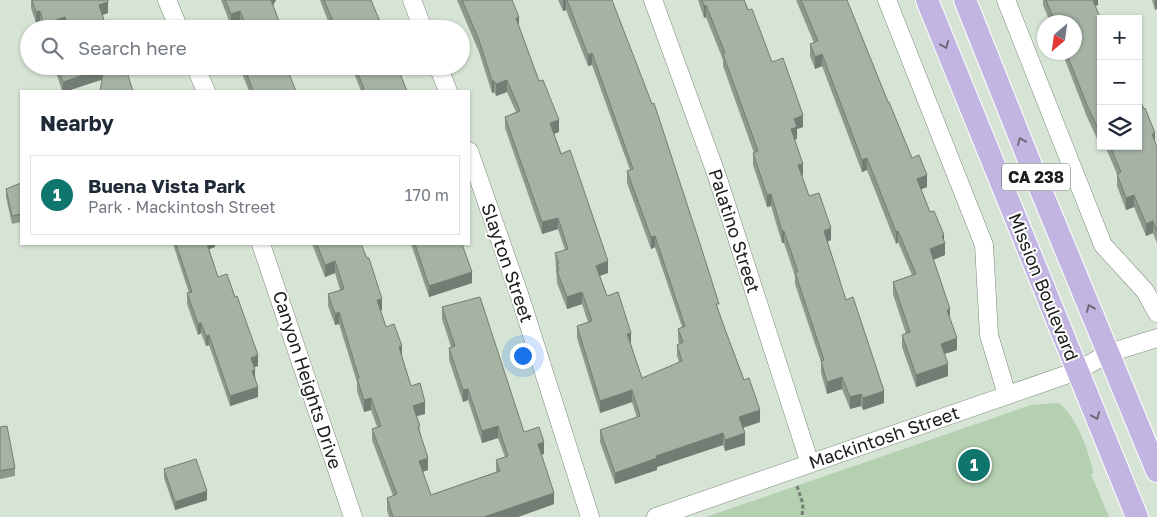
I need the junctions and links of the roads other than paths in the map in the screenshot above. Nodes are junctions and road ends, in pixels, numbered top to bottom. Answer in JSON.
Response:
{"nodes":[{"id":1,"x":167,"y":0,"type":"edge"},
{"id":2,"x":412,"y":0,"type":"edge"},
{"id":3,"x":653,"y":0,"type":"edge"},
{"id":4,"x":887,"y":0,"type":"edge"},
{"id":5,"x":927,"y":0,"type":"edge"},
{"id":6,"x":965,"y":0,"type":"edge"},
{"id":7,"x":1006,"y":0,"type":"edge"},
{"id":8,"x":176,"y":20,"type":"edge"},
{"id":9,"x":420,"y":20,"type":"edge"},
{"id":10,"x":199,"y":75,"type":"edge"},
{"id":11,"x":442,"y":75,"type":"edge"},
{"id":12,"x":206,"y":90,"type":"edge"},
{"id":13,"x":448,"y":90,"type":"edge"},
{"id":14,"x":470,"y":154,"type":"edge"},
{"id":15,"x":261,"y":245,"type":"edge"},
{"id":16,"x":1157,"y":313,"type":"edge"},
{"id":17,"x":1157,"y":338,"type":"edge"},
{"id":18,"x":1109,"y":352,"type":"junction"},
{"id":19,"x":1077,"y":371,"type":"junction"},
{"id":20,"x":1007,"y":396,"type":"junction"},
{"id":21,"x":810,"y":464,"type":"junction"},
{"id":22,"x":1157,"y":471,"type":"edge"},
{"id":23,"x":353,"y":517,"type":"edge"},
{"id":24,"x":590,"y":517,"type":"edge"},
{"id":25,"x":656,"y":517,"type":"edge"},
{"id":26,"x":1137,"y":517,"type":"edge"}],
"edges":[{"from":1,"to":8,"type":"street"},
{"from":2,"to":9,"type":"street"},
{"from":3,"to":21,"type":"street","name":"Palatino Street"},
{"from":4,"to":20,"type":"street"},
{"from":5,"to":19,"type":"main road","name":"Mission Boulevard","number":"CA 238","one_way":true},
{"from":18,"to":6,"type":"main road","name":"Mission Boulevard","number":"CA 238","one_way":true},
{"from":7,"to":16,"type":"street"},
{"from":10,"to":12,"type":"street"},
{"from":11,"to":13,"type":"street"},
{"from":14,"to":24,"type":"street","name":"Slayton Street"},
{"from":15,"to":23,"type":"street","name":"Canyon Heights Drive"},
{"from":17,"to":18,"type":"street","name":"Mackintosh Street"},
{"from":18,"to":19,"type":"street","name":"Mackintosh Street"},
{"from":18,"to":22,"type":"main road","name":"Mission Boulevard","number":"CA 238"},
{"from":19,"to":20,"type":"street","name":"Mackintosh Street"},
{"from":19,"to":26,"type":"main road","name":"Mission Boulevard","number":"CA 238","one_way":true},
{"from":20,"to":21,"type":"street","name":"Mackintosh Street"},
{"from":21,"to":25,"type":"street","name":"Mackintosh Street"}]}
